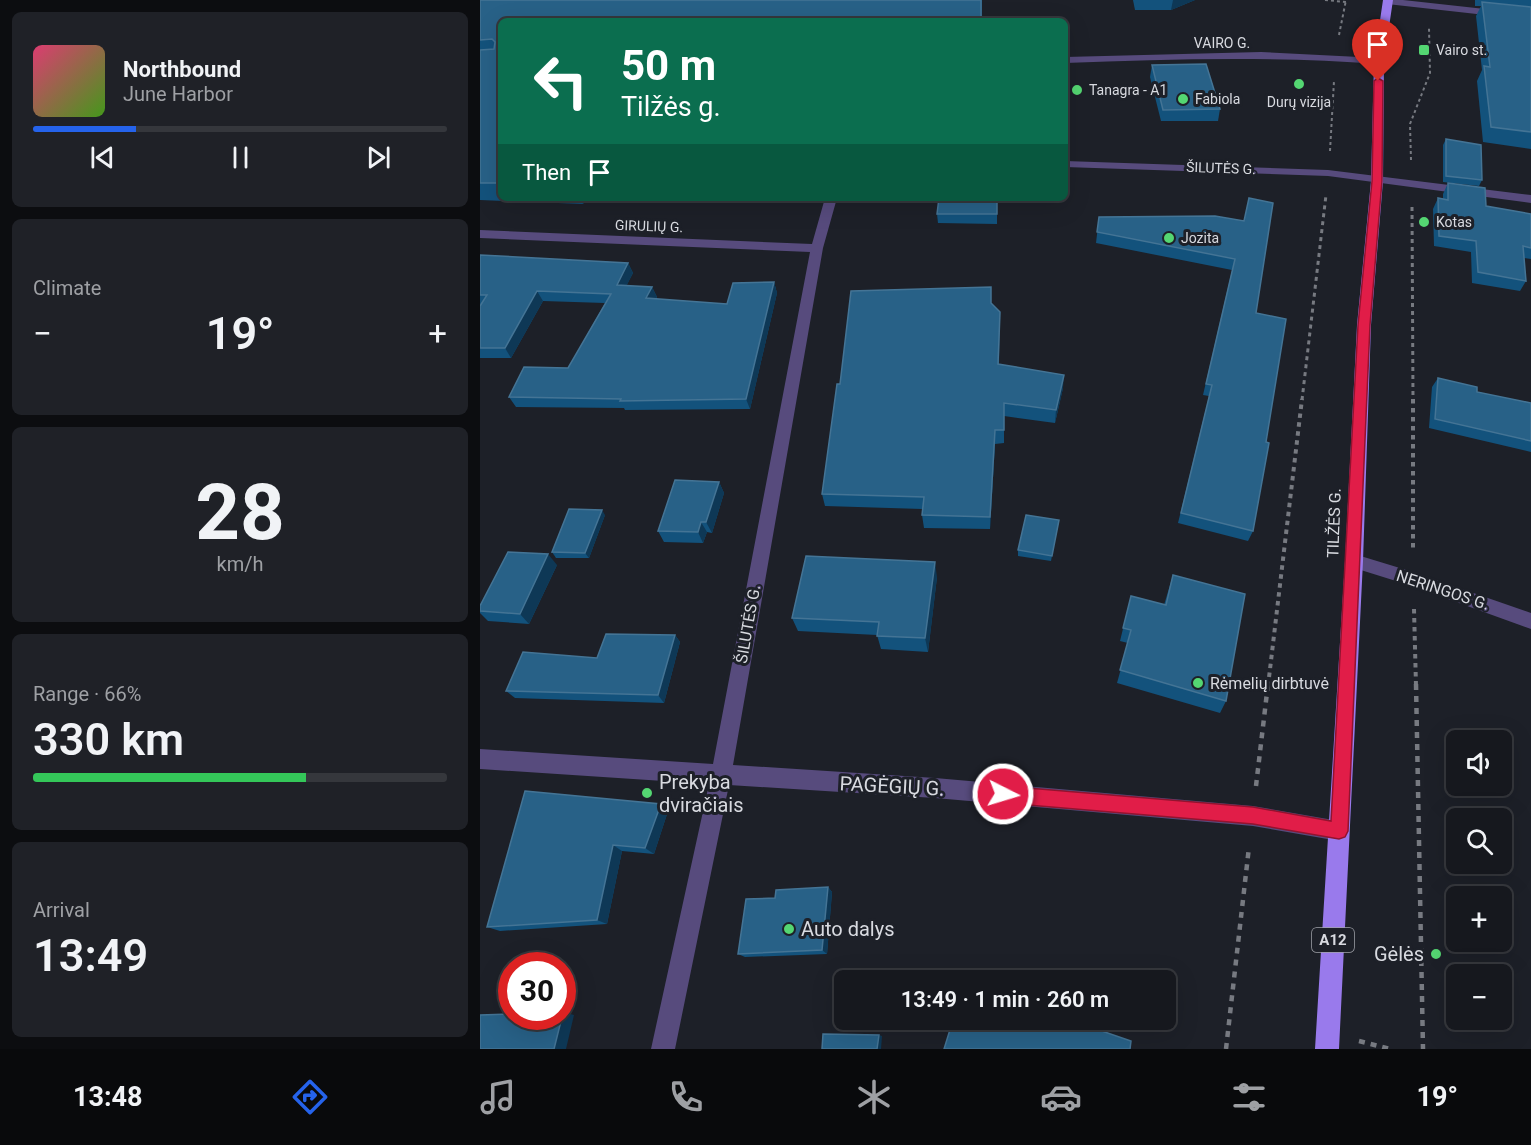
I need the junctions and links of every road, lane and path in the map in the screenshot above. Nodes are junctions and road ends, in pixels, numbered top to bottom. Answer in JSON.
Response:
{"nodes":[{"id":1,"x":1325,"y":0,"type":"edge"},
{"id":2,"x":1346,"y":1,"type":"edge"},
{"id":3,"x":1388,"y":1,"type":"edge"},
{"id":4,"x":1429,"y":6,"type":"junction"},
{"id":5,"x":1531,"y":17,"type":"edge"},
{"id":6,"x":1335,"y":57,"type":"junction"},
{"id":7,"x":1068,"y":60,"type":"edge"},
{"id":8,"x":1379,"y":61,"type":"junction"},
{"id":9,"x":1068,"y":164,"type":"edge"},
{"id":10,"x":1328,"y":173,"type":"junction"},
{"id":11,"x":1377,"y":181,"type":"junction"},
{"id":12,"x":1412,"y":185,"type":"junction"},
{"id":13,"x":1531,"y":199,"type":"edge"},
{"id":14,"x":830,"y":201,"type":"edge"},
{"id":15,"x":480,"y":234,"type":"edge"},
{"id":16,"x":817,"y":248,"type":"junction"},
{"id":17,"x":1354,"y":561,"type":"junction"},
{"id":18,"x":1413,"y":579,"type":"junction"},
{"id":19,"x":1531,"y":621,"type":"edge"},
{"id":20,"x":480,"y":759,"type":"edge"},
{"id":21,"x":720,"y":776,"type":"junction"},
{"id":22,"x":1253,"y":816,"type":"junction"},
{"id":23,"x":1339,"y":831,"type":"junction"},
{"id":24,"x":663,"y":1049,"type":"edge"},
{"id":25,"x":1226,"y":1049,"type":"edge"},
{"id":26,"x":1327,"y":1049,"type":"edge"},
{"id":27,"x":1423,"y":1049,"type":"edge"}],
"edges":[{"from":1,"to":2,"type":"path"},
{"from":2,"to":6,"type":"path"},
{"from":3,"to":4,"type":"street"},
{"from":3,"to":8,"type":"highway","name":"TILŽĖS G.","number":"A12"},
{"from":4,"to":5,"type":"street"},
{"from":4,"to":12,"type":"path"},
{"from":6,"to":7,"type":"street","name":"VAIRO G."},
{"from":6,"to":8,"type":"street","name":"VAIRO G."},
{"from":6,"to":10,"type":"path"},
{"from":8,"to":11,"type":"highway","name":"TILŽĖS G.","number":"A12"},
{"from":9,"to":10,"type":"street","name":"ŠILUTĖS G."},
{"from":10,"to":11,"type":"street","name":"ŠILUTĖS G."},
{"from":10,"to":22,"type":"path"},
{"from":11,"to":12,"type":"street","name":"ŠILUTĖS G."},
{"from":11,"to":17,"type":"highway","name":"TILŽĖS G.","number":"A12"},
{"from":12,"to":13,"type":"street","name":"ŠILUTĖS G."},
{"from":12,"to":18,"type":"path"},
{"from":14,"to":16,"type":"street","name":"ŠILUTĖS G."},
{"from":15,"to":16,"type":"street","name":"GIRULIŲ G."},
{"from":16,"to":21,"type":"street","name":"ŠILUTĖS G."},
{"from":17,"to":18,"type":"street","name":"NERINGOS G."},
{"from":17,"to":23,"type":"highway","name":"TILŽĖS G.","number":"A12"},
{"from":18,"to":19,"type":"street","name":"NERINGOS G."},
{"from":18,"to":27,"type":"path"},
{"from":20,"to":21,"type":"street","name":"PAGĖGIŲ G."},
{"from":21,"to":22,"type":"street","name":"PAGĖGIŲ G."},
{"from":21,"to":24,"type":"street","name":"ŠILUTĖS G."},
{"from":22,"to":23,"type":"street","name":"PAGĖGIŲ G."},
{"from":22,"to":25,"type":"path"},
{"from":23,"to":26,"type":"highway","name":"TILŽĖS G.","number":"A12"}]}
